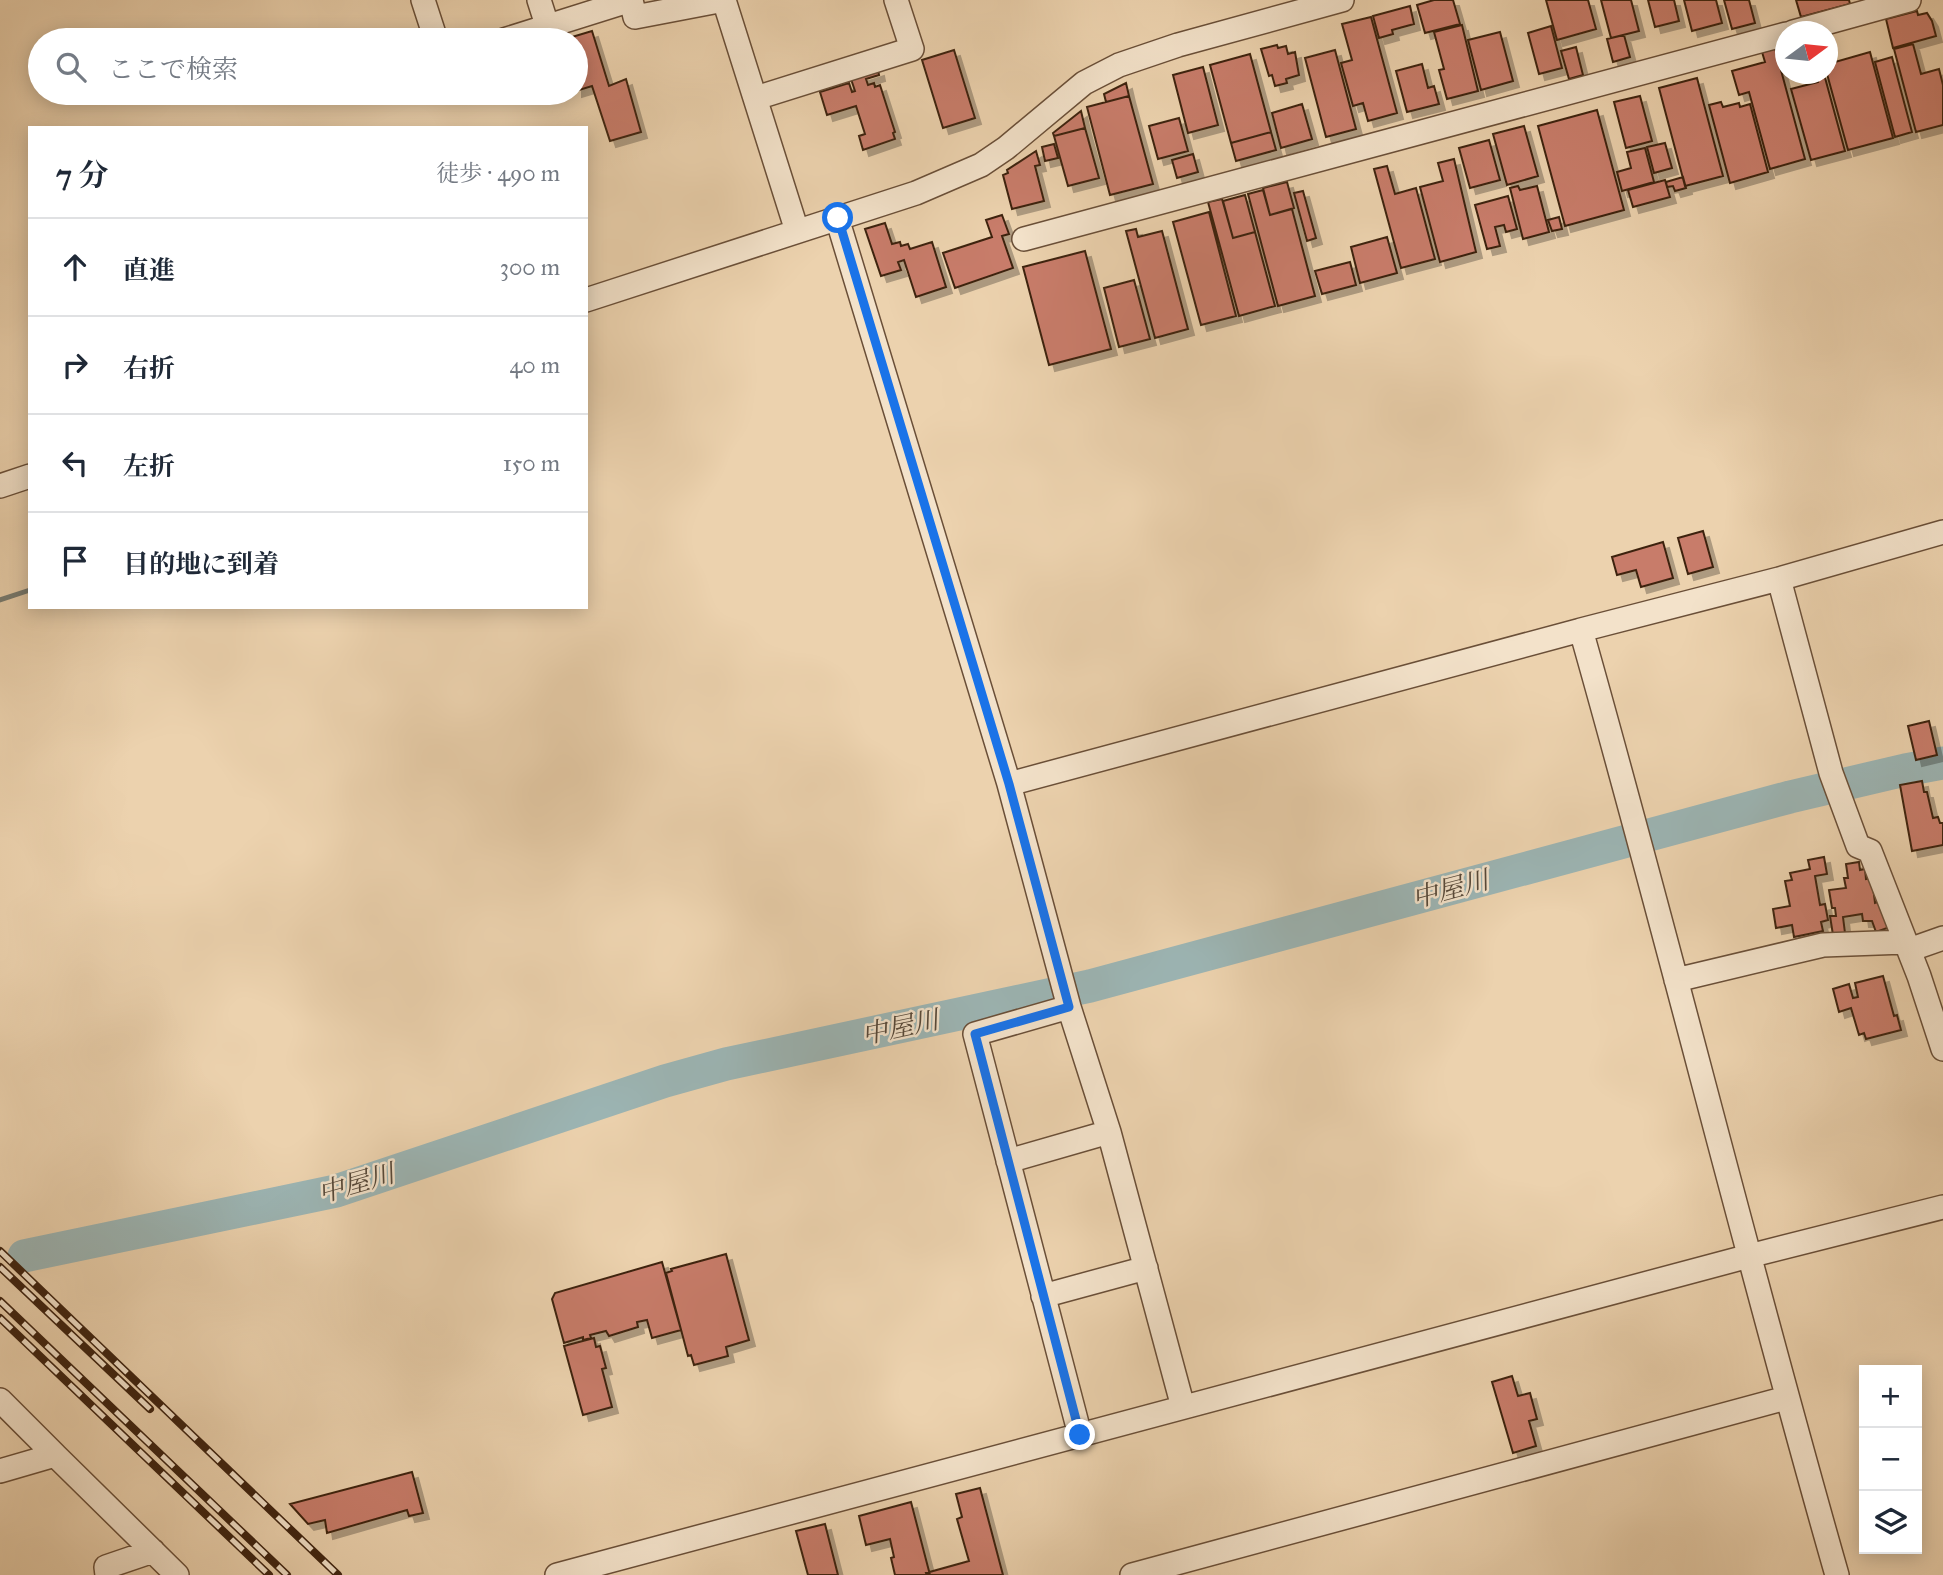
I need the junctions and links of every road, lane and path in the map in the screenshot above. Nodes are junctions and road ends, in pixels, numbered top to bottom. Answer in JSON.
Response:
{"nodes":[{"id":1,"x":423,"y":0,"type":"edge"},
{"id":2,"x":539,"y":0,"type":"edge"},
{"id":3,"x":631,"y":0,"type":"edge"},
{"id":4,"x":724,"y":0,"type":"edge"},
{"id":5,"x":897,"y":0,"type":"edge"},
{"id":6,"x":1342,"y":0,"type":"edge"},
{"id":7,"x":1909,"y":0,"type":"edge"},
{"id":8,"x":1833,"y":21,"type":"edge"},
{"id":9,"x":547,"y":25,"type":"junction"},
{"id":10,"x":432,"y":28,"type":"edge"},
{"id":11,"x":538,"y":28,"type":"edge"},
{"id":12,"x":1775,"y":36,"type":"edge"},
{"id":13,"x":756,"y":98,"type":"junction"},
{"id":14,"x":838,"y":218,"type":"junction"},
{"id":15,"x":797,"y":231,"type":"junction"},
{"id":16,"x":1024,"y":239,"type":"dead end"},
{"id":17,"x":588,"y":299,"type":"edge"},
{"id":18,"x":28,"y":477,"type":"edge"},
{"id":19,"x":0,"y":486,"type":"edge"},
{"id":20,"x":1943,"y":532,"type":"edge"},
{"id":21,"x":1779,"y":579,"type":"junction"},
{"id":22,"x":1581,"y":630,"type":"junction"},
{"id":23,"x":1009,"y":784,"type":"junction"},
{"id":24,"x":1943,"y":938,"type":"edge"},
{"id":25,"x":1907,"y":946,"type":"junction"},
{"id":26,"x":1676,"y":980,"type":"junction"},
{"id":27,"x":1066,"y":996,"type":"junction"},
{"id":28,"x":1943,"y":1049,"type":"edge"},
{"id":29,"x":1109,"y":1132,"type":"junction"},
{"id":30,"x":1008,"y":1161,"type":"junction"},
{"id":31,"x":1943,"y":1207,"type":"edge"},
{"id":32,"x":1749,"y":1256,"type":"junction"},
{"id":33,"x":1146,"y":1268,"type":"junction"},
{"id":34,"x":1043,"y":1296,"type":"junction"},
{"id":35,"x":1786,"y":1398,"type":"junction"},
{"id":36,"x":0,"y":1400,"type":"edge"},
{"id":37,"x":1183,"y":1407,"type":"junction"},
{"id":38,"x":1080,"y":1435,"type":"junction"},
{"id":39,"x":55,"y":1455,"type":"junction"},
{"id":40,"x":0,"y":1471,"type":"edge"},
{"id":41,"x":153,"y":1551,"type":"junction"},
{"id":42,"x":107,"y":1575,"type":"edge"},
{"id":43,"x":177,"y":1575,"type":"edge"},
{"id":44,"x":558,"y":1575,"type":"edge"},
{"id":45,"x":1132,"y":1575,"type":"edge"},
{"id":46,"x":1837,"y":1575,"type":"edge"}],
"edges":[{"from":1,"to":10,"type":"street"},
{"from":2,"to":9,"type":"street"},
{"from":3,"to":4,"type":"street"},
{"from":3,"to":9,"type":"street"},
{"from":4,"to":13,"type":"street"},
{"from":5,"to":13,"type":"street"},
{"from":6,"to":14,"type":"street"},
{"from":7,"to":8,"type":"street"},
{"from":9,"to":11,"type":"street"},
{"from":12,"to":16,"type":"street"},
{"from":13,"to":15,"type":"street"},
{"from":14,"to":15,"type":"street"},
{"from":14,"to":23,"type":"street"},
{"from":15,"to":17,"type":"street"},
{"from":18,"to":19,"type":"street"},
{"from":20,"to":21,"type":"street"},
{"from":21,"to":22,"type":"street"},
{"from":21,"to":25,"type":"street"},
{"from":22,"to":23,"type":"street"},
{"from":22,"to":26,"type":"street"},
{"from":23,"to":27,"type":"street"},
{"from":24,"to":25,"type":"street"},
{"from":25,"to":26,"type":"street"},
{"from":25,"to":28,"type":"street"},
{"from":26,"to":32,"type":"street"},
{"from":27,"to":29,"type":"street"},
{"from":27,"to":30,"type":"street"},
{"from":29,"to":30,"type":"street"},
{"from":29,"to":33,"type":"street"},
{"from":30,"to":34,"type":"street"},
{"from":31,"to":32,"type":"street"},
{"from":32,"to":35,"type":"street"},
{"from":32,"to":37,"type":"street"},
{"from":33,"to":34,"type":"street"},
{"from":33,"to":37,"type":"street"},
{"from":34,"to":38,"type":"street"},
{"from":35,"to":45,"type":"street"},
{"from":35,"to":46,"type":"street"},
{"from":36,"to":39,"type":"street"},
{"from":37,"to":38,"type":"street"},
{"from":38,"to":44,"type":"street"},
{"from":39,"to":40,"type":"street"},
{"from":39,"to":41,"type":"street"},
{"from":41,"to":42,"type":"street"},
{"from":41,"to":43,"type":"street"}]}
